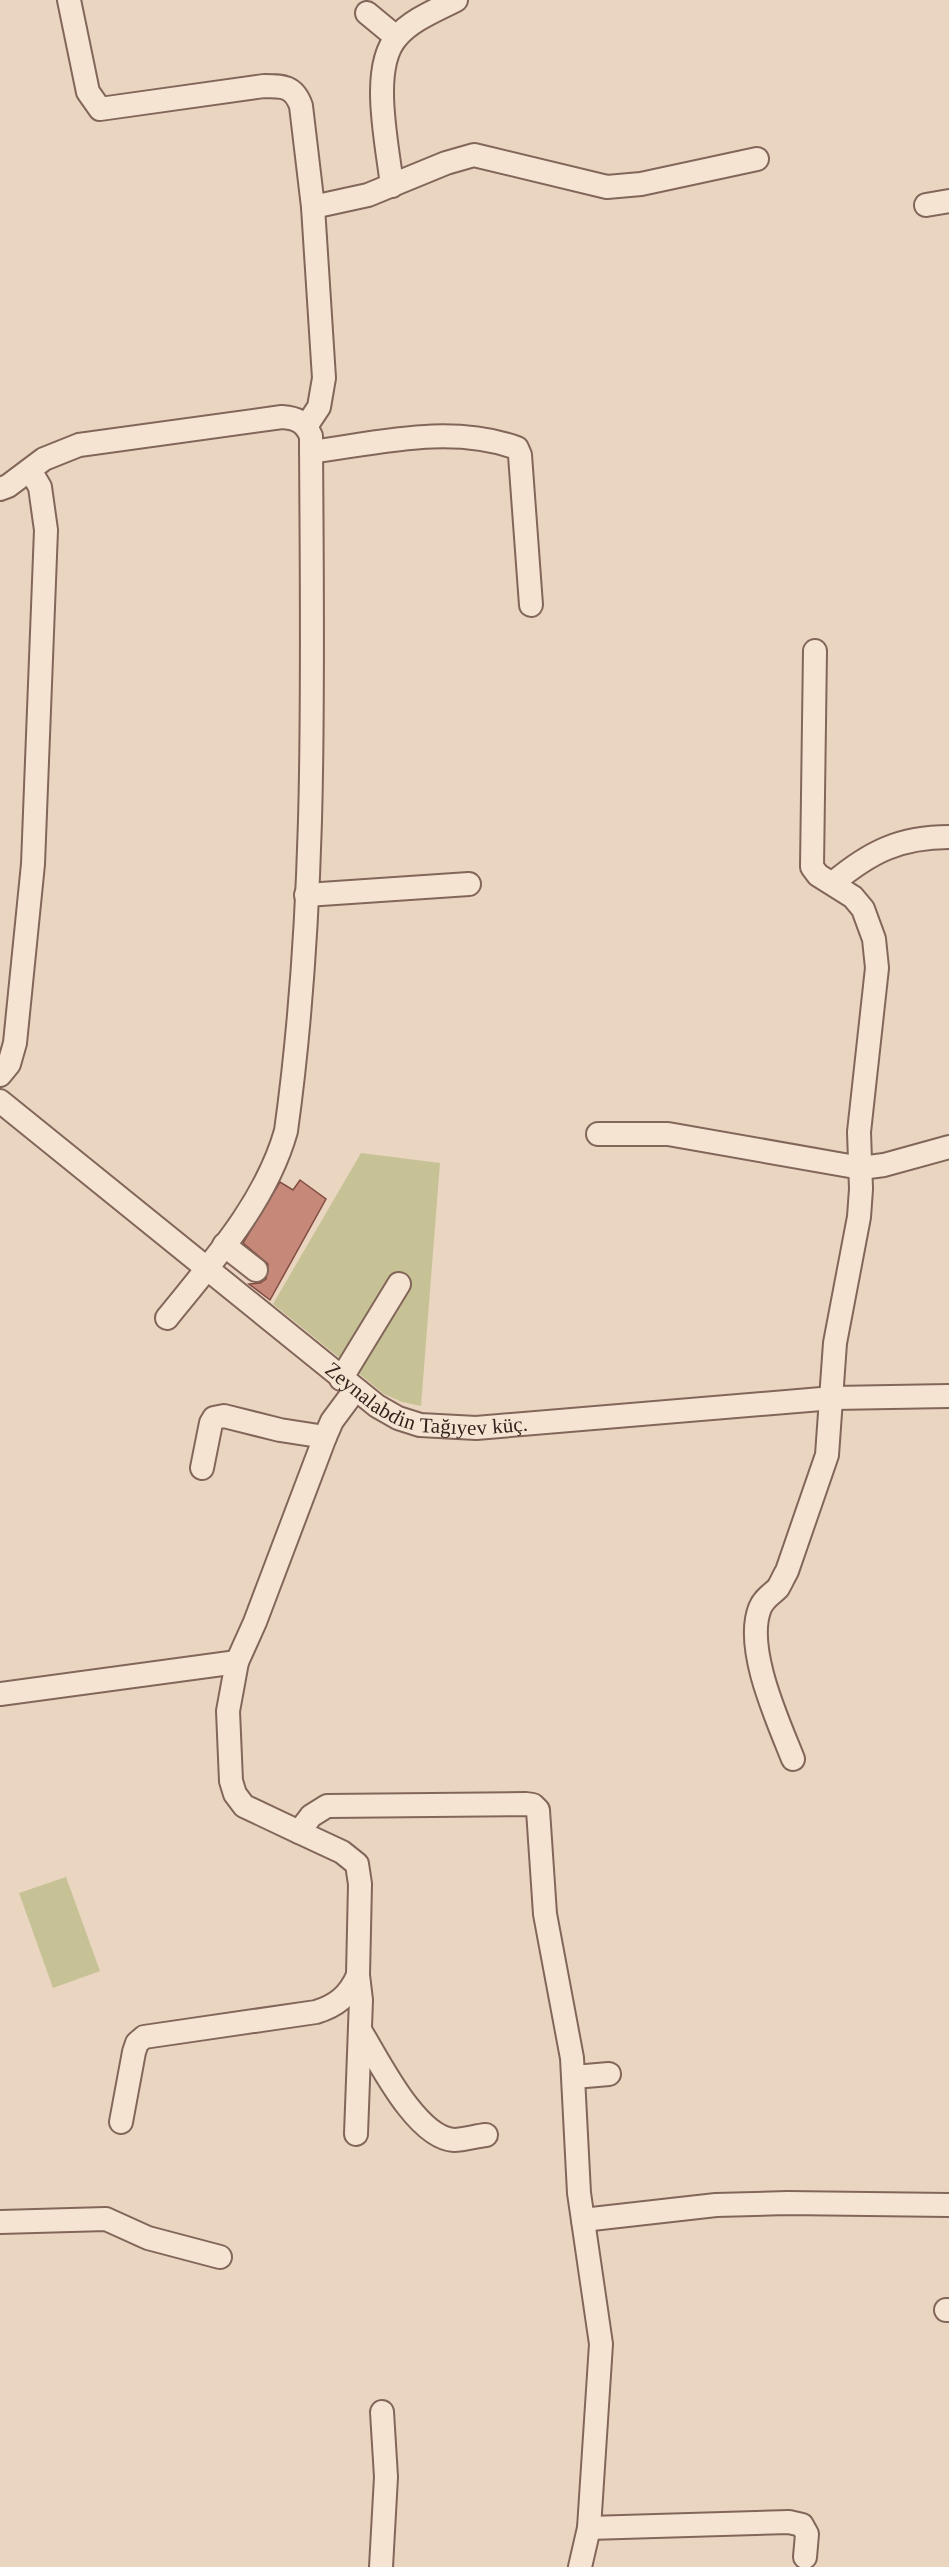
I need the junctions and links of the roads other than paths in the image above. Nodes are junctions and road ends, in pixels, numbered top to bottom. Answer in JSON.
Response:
{"nodes":[{"id":1,"x":69,"y":0,"type":"edge"},
{"id":2,"x":456,"y":0,"type":"edge"},
{"id":3,"x":367,"y":13,"type":"dead end"},
{"id":4,"x":396,"y":37,"type":"junction"},
{"id":5,"x":757,"y":159,"type":"dead end"},
{"id":6,"x":392,"y":186,"type":"junction"},
{"id":7,"x":949,"y":201,"type":"edge"},
{"id":8,"x":926,"y":205,"type":"dead end"},
{"id":9,"x":313,"y":207,"type":"junction"},
{"id":10,"x":307,"y":425,"type":"junction"},
{"id":11,"x":311,"y":452,"type":"junction"},
{"id":12,"x":30,"y":470,"type":"junction"},
{"id":13,"x":0,"y":489,"type":"edge"},
{"id":14,"x":531,"y":605,"type":"dead end"},
{"id":15,"x":815,"y":651,"type":"dead end"},
{"id":16,"x":949,"y":837,"type":"edge"},
{"id":17,"x":833,"y":883,"type":"junction"},
{"id":18,"x":469,"y":884,"type":"dead end"},
{"id":19,"x":306,"y":895,"type":"junction"},
{"id":20,"x":0,"y":1075,"type":"edge"},
{"id":21,"x":0,"y":1101,"type":"edge"},
{"id":22,"x":598,"y":1134,"type":"dead end"},
{"id":23,"x":949,"y":1147,"type":"edge"},
{"id":24,"x":861,"y":1168,"type":"junction"},
{"id":25,"x":224,"y":1245,"type":"junction"},
{"id":26,"x":208,"y":1267,"type":"junction"},
{"id":27,"x":256,"y":1270,"type":"dead end"},
{"id":28,"x":399,"y":1284,"type":"dead end"},
{"id":29,"x":167,"y":1318,"type":"dead end"},
{"id":30,"x":348,"y":1384,"type":"junction"},
{"id":31,"x":949,"y":1396,"type":"edge"},
{"id":32,"x":833,"y":1398,"type":"junction"},
{"id":33,"x":325,"y":1437,"type":"junction"},
{"id":34,"x":202,"y":1468,"type":"dead end"},
{"id":35,"x":237,"y":1662,"type":"junction"},
{"id":36,"x":0,"y":1694,"type":"edge"},
{"id":37,"x":793,"y":1759,"type":"dead end"},
{"id":38,"x":299,"y":1832,"type":"junction"},
{"id":39,"x":357,"y":1975,"type":"junction"},
{"id":40,"x":360,"y":2030,"type":"junction"},
{"id":41,"x":609,"y":2074,"type":"dead end"},
{"id":42,"x":574,"y":2077,"type":"junction"},
{"id":43,"x":121,"y":2122,"type":"dead end"},
{"id":44,"x":356,"y":2134,"type":"dead end"},
{"id":45,"x":486,"y":2135,"type":"dead end"},
{"id":46,"x":949,"y":2205,"type":"edge"},
{"id":47,"x":583,"y":2220,"type":"junction"},
{"id":48,"x":0,"y":2222,"type":"edge"},
{"id":49,"x":220,"y":2257,"type":"dead end"},
{"id":50,"x":382,"y":2412,"type":"dead end"},
{"id":51,"x":588,"y":2528,"type":"junction"},
{"id":52,"x":805,"y":2557,"type":"dead end"},
{"id":53,"x":381,"y":2567,"type":"edge"},
{"id":54,"x":580,"y":2567,"type":"edge"}],
"edges":[{"from":1,"to":9,"type":"street"},
{"from":2,"to":4,"type":"street"},
{"from":3,"to":4,"type":"street"},
{"from":4,"to":6,"type":"street"},
{"from":5,"to":6,"type":"street"},
{"from":6,"to":9,"type":"street"},
{"from":7,"to":8,"type":"street"},
{"from":9,"to":10,"type":"street"},
{"from":10,"to":11,"type":"street"},
{"from":10,"to":12,"type":"street"},
{"from":11,"to":14,"type":"street"},
{"from":11,"to":19,"type":"street"},
{"from":12,"to":13,"type":"street"},
{"from":12,"to":20,"type":"street"},
{"from":15,"to":17,"type":"street"},
{"from":16,"to":17,"type":"street"},
{"from":17,"to":24,"type":"street"},
{"from":18,"to":19,"type":"street"},
{"from":19,"to":25,"type":"street"},
{"from":21,"to":26,"type":"street","name":"Zeynalabdin Tağıyev küç."},
{"from":22,"to":24,"type":"street"},
{"from":23,"to":24,"type":"street"},
{"from":24,"to":32,"type":"street"},
{"from":25,"to":26,"type":"street"},
{"from":25,"to":27,"type":"street"},
{"from":26,"to":29,"type":"street"},
{"from":26,"to":30,"type":"street","name":"Zeynalabdin Tağıyev küç."},
{"from":28,"to":30,"type":"street"},
{"from":30,"to":32,"type":"street","name":"Zeynalabdin Tağıyev küç."},
{"from":30,"to":33,"type":"street"},
{"from":31,"to":32,"type":"street","name":"Zeynalabdin Tağıyev küç."},
{"from":32,"to":37,"type":"street"},
{"from":33,"to":34,"type":"street"},
{"from":33,"to":35,"type":"street"},
{"from":35,"to":36,"type":"street"},
{"from":35,"to":38,"type":"street"},
{"from":38,"to":39,"type":"street"},
{"from":38,"to":42,"type":"street"},
{"from":39,"to":40,"type":"street"},
{"from":39,"to":43,"type":"street"},
{"from":40,"to":44,"type":"street"},
{"from":40,"to":45,"type":"street"},
{"from":41,"to":42,"type":"street"},
{"from":42,"to":47,"type":"street"},
{"from":46,"to":47,"type":"street"},
{"from":47,"to":51,"type":"street"},
{"from":48,"to":49,"type":"street"},
{"from":50,"to":53,"type":"street"},
{"from":51,"to":52,"type":"street"},
{"from":51,"to":54,"type":"street"}]}
